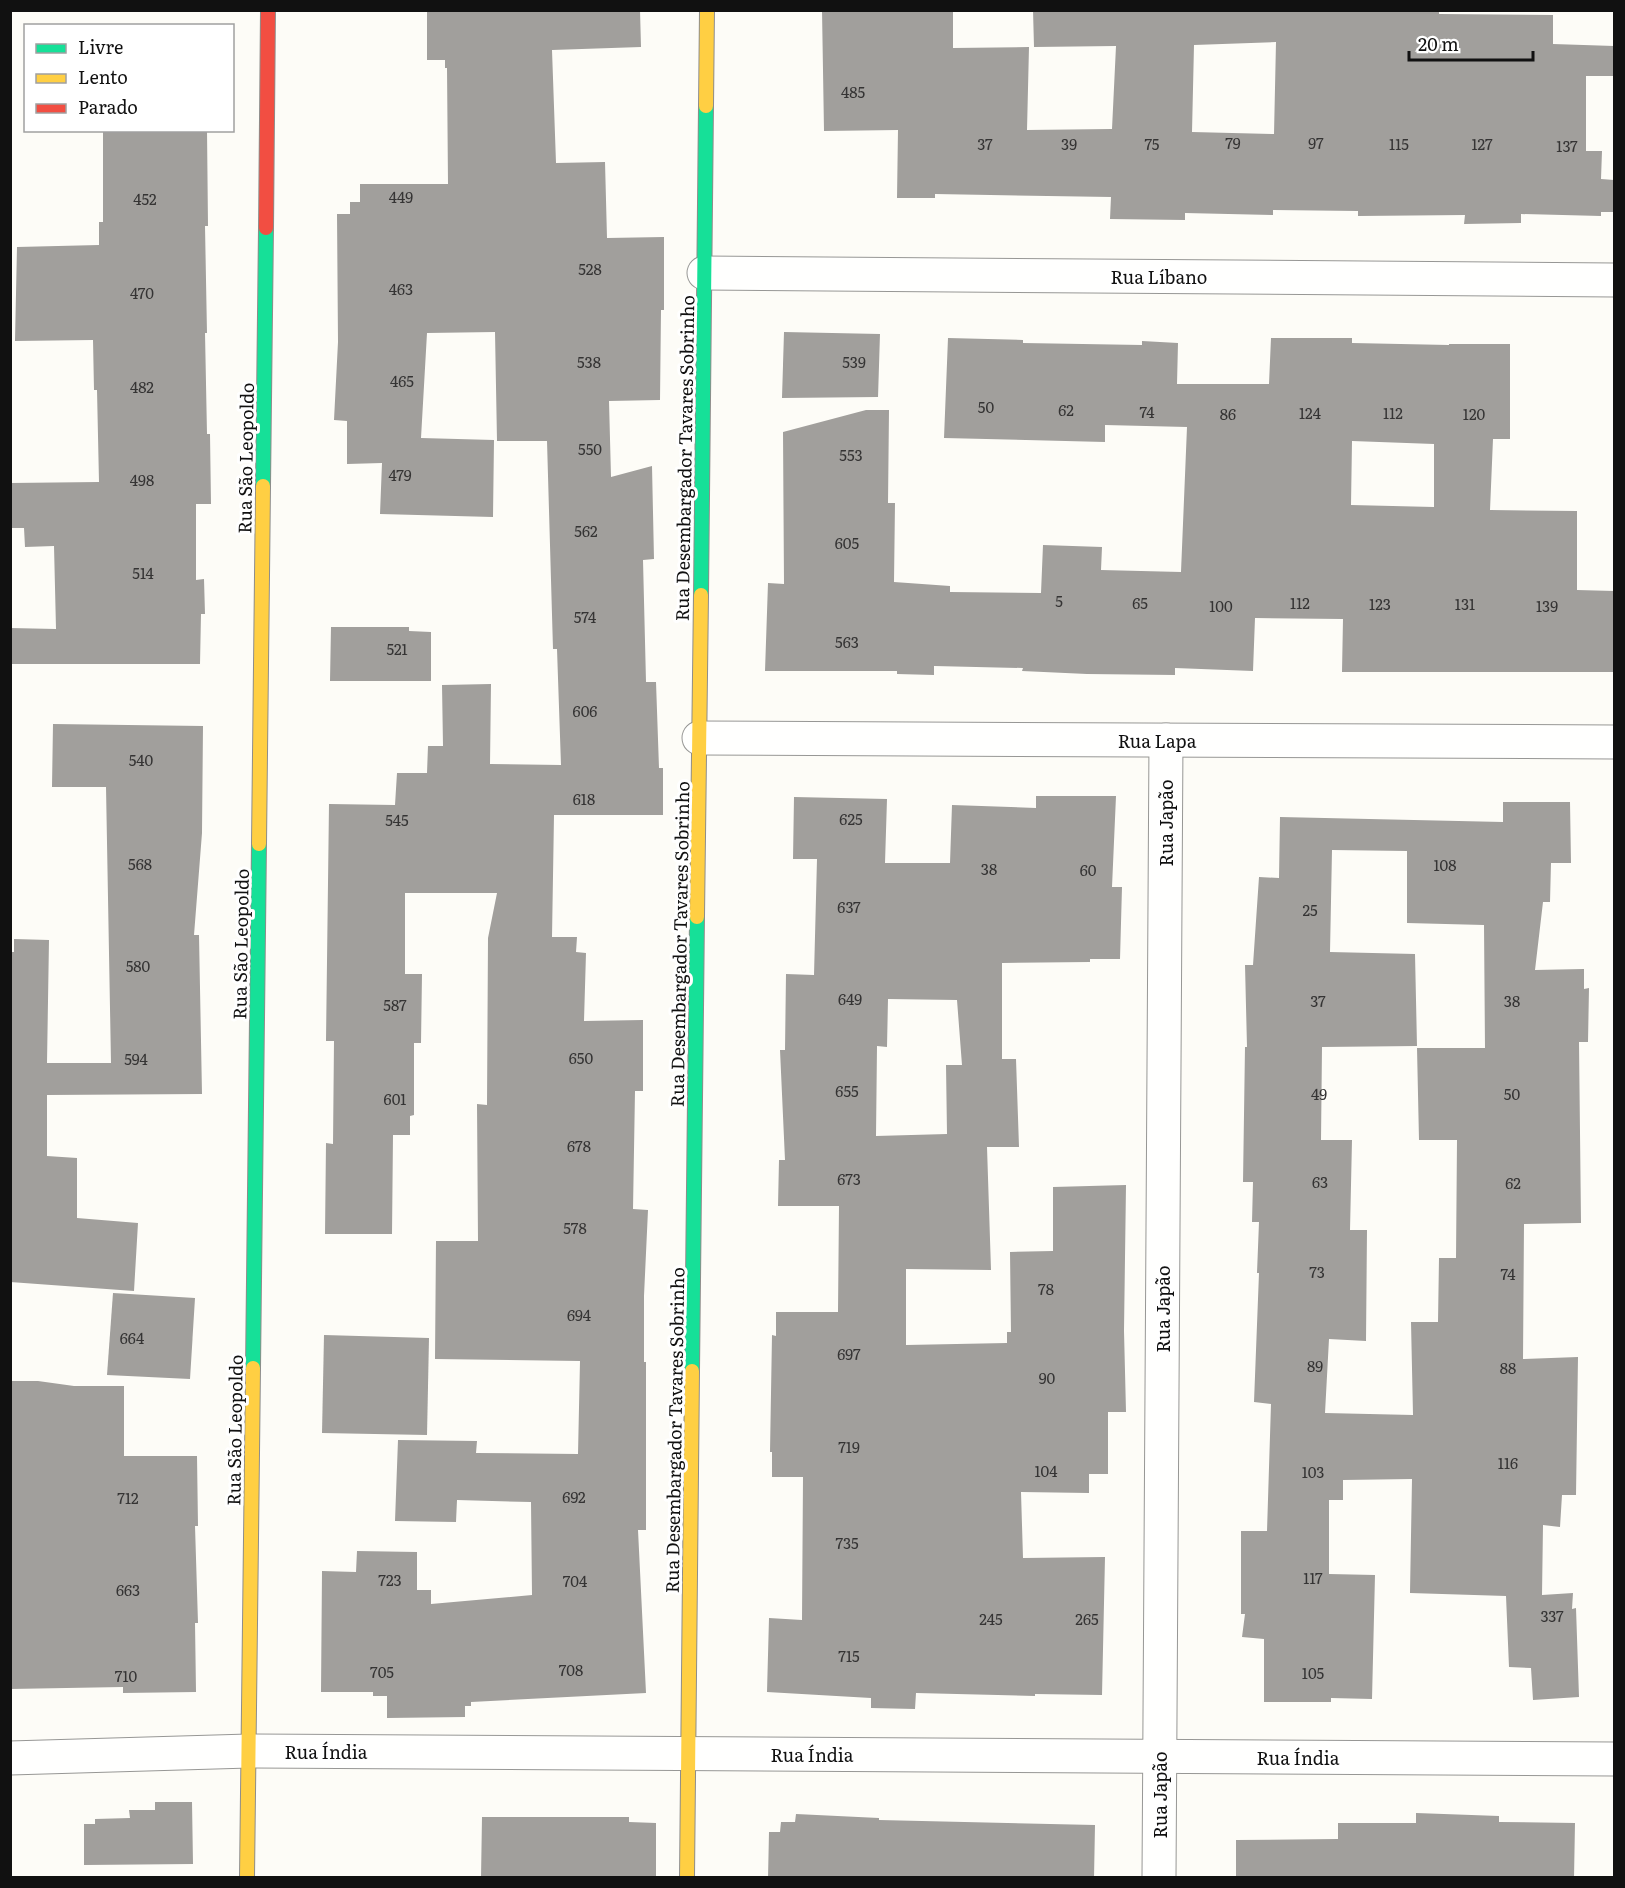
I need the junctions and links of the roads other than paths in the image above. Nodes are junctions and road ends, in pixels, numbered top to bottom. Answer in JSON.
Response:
{"nodes":[{"id":1,"x":268,"y":10,"type":"edge"},
{"id":2,"x":707,"y":10,"type":"edge"},
{"id":3,"x":704,"y":273,"type":"junction"},
{"id":4,"x":1614,"y":280,"type":"edge"},
{"id":5,"x":699,"y":738,"type":"junction"},
{"id":6,"x":1166,"y":740,"type":"junction"},
{"id":7,"x":1614,"y":742,"type":"edge"},
{"id":8,"x":249,"y":1751,"type":"junction"},
{"id":9,"x":688,"y":1753,"type":"junction"},
{"id":10,"x":1159,"y":1756,"type":"junction"},
{"id":11,"x":10,"y":1758,"type":"edge"},
{"id":12,"x":1614,"y":1759,"type":"edge"},
{"id":13,"x":247,"y":1878,"type":"edge"},
{"id":14,"x":687,"y":1878,"type":"edge"},
{"id":15,"x":1159,"y":1878,"type":"edge"}],
"edges":[{"from":1,"to":8,"type":"street","name":"Rua São Leopoldo"},
{"from":2,"to":3,"type":"street","name":"Rua Desembargador Tavares Sobrinho"},
{"from":3,"to":4,"type":"street","name":"Rua Líbano"},
{"from":3,"to":5,"type":"street","name":"Rua Desembargador Tavares Sobrinho"},
{"from":5,"to":6,"type":"street","name":"Rua Lapa"},
{"from":5,"to":9,"type":"street","name":"Rua Desembargador Tavares Sobrinho"},
{"from":6,"to":7,"type":"street","name":"Rua Lapa"},
{"from":6,"to":10,"type":"street","name":"Rua Japão"},
{"from":8,"to":9,"type":"street","name":"Rua Índia"},
{"from":8,"to":11,"type":"street","name":"Rua Índia"},
{"from":8,"to":13,"type":"street","name":"Rua São Leopoldo"},
{"from":9,"to":10,"type":"street","name":"Rua Índia"},
{"from":9,"to":14,"type":"street","name":"Rua Desembargador Tavares Sobrinho"},
{"from":10,"to":12,"type":"street","name":"Rua Índia"},
{"from":10,"to":15,"type":"street","name":"Rua Japão"}]}
